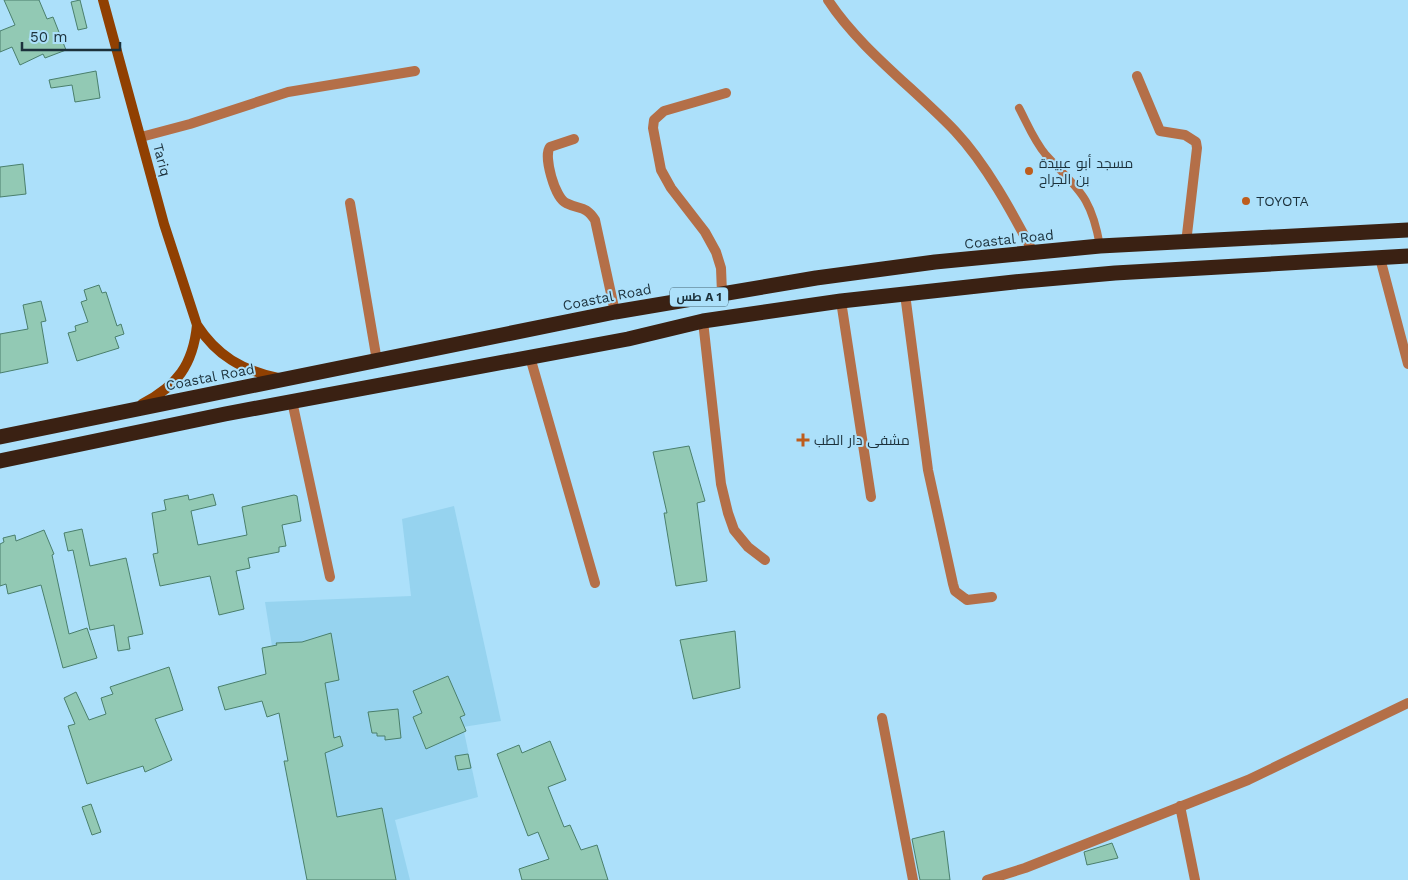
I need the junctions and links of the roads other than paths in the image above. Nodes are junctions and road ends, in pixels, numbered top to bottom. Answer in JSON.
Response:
{"nodes":[{"id":1,"x":103,"y":0,"type":"edge"},
{"id":2,"x":828,"y":0,"type":"edge"},
{"id":3,"x":415,"y":71,"type":"dead end"},
{"id":4,"x":1137,"y":76,"type":"dead end"},
{"id":5,"x":726,"y":93,"type":"dead end"},
{"id":6,"x":1019,"y":108,"type":"dead end"},
{"id":7,"x":141,"y":137,"type":"junction"},
{"id":8,"x":574,"y":139,"type":"dead end"},
{"id":9,"x":350,"y":203,"type":"dead end"},
{"id":10,"x":1408,"y":230,"type":"edge"},
{"id":11,"x":1186,"y":243,"type":"junction"},
{"id":12,"x":1100,"y":246,"type":"junction"},
{"id":13,"x":1033,"y":252,"type":"junction"},
{"id":14,"x":1408,"y":256,"type":"edge"},
{"id":15,"x":1380,"y":258,"type":"junction"},
{"id":16,"x":722,"y":293,"type":"junction"},
{"id":17,"x":906,"y":294,"type":"junction"},
{"id":18,"x":841,"y":301,"type":"junction"},
{"id":19,"x":615,"y":312,"type":"junction"},
{"id":20,"x":703,"y":321,"type":"junction"},
{"id":21,"x":197,"y":325,"type":"junction"},
{"id":22,"x":530,"y":357,"type":"junction"},
{"id":23,"x":376,"y":361,"type":"junction"},
{"id":24,"x":1408,"y":364,"type":"edge"},
{"id":25,"x":283,"y":379,"type":"junction"},
{"id":26,"x":292,"y":402,"type":"junction"},
{"id":27,"x":132,"y":409,"type":"junction"},
{"id":28,"x":0,"y":437,"type":"edge"},
{"id":29,"x":0,"y":461,"type":"edge"},
{"id":30,"x":871,"y":497,"type":"dead end"},
{"id":31,"x":765,"y":560,"type":"dead end"},
{"id":32,"x":330,"y":577,"type":"dead end"},
{"id":33,"x":595,"y":583,"type":"dead end"},
{"id":34,"x":992,"y":597,"type":"dead end"},
{"id":35,"x":1408,"y":703,"type":"edge"},
{"id":36,"x":882,"y":718,"type":"dead end"},
{"id":37,"x":1180,"y":806,"type":"junction"},
{"id":38,"x":913,"y":880,"type":"edge"},
{"id":39,"x":987,"y":880,"type":"edge"},
{"id":40,"x":1195,"y":880,"type":"edge"}],
"edges":[{"from":1,"to":7,"type":"main road","name":"Tariq"},
{"from":2,"to":13,"type":"street"},
{"from":3,"to":7,"type":"street"},
{"from":4,"to":11,"type":"street"},
{"from":5,"to":16,"type":"street"},
{"from":6,"to":12,"type":"lane"},
{"from":7,"to":21,"type":"main road","name":"Tariq"},
{"from":8,"to":19,"type":"street"},
{"from":9,"to":23,"type":"street"},
{"from":10,"to":11,"type":"highway","name":"Coastal Road","number":"طس A 1"},
{"from":11,"to":12,"type":"highway","name":"Coastal Road","number":"طس A 1"},
{"from":12,"to":13,"type":"highway","name":"Coastal Road","number":"طس A 1"},
{"from":13,"to":16,"type":"highway","name":"Coastal Road","number":"طس A 1"},
{"from":14,"to":15,"type":"highway","number":"طس A 1"},
{"from":15,"to":17,"type":"highway","number":"طس A 1"},
{"from":15,"to":24,"type":"street"},
{"from":16,"to":19,"type":"highway","name":"Coastal Road","number":"طس A 1"},
{"from":17,"to":18,"type":"highway","number":"طس A 1"},
{"from":17,"to":34,"type":"street"},
{"from":18,"to":20,"type":"highway","number":"طس A 1"},
{"from":18,"to":30,"type":"street"},
{"from":19,"to":23,"type":"highway","name":"Coastal Road","number":"طس A 1"},
{"from":20,"to":22,"type":"highway","number":"طس A 1"},
{"from":20,"to":31,"type":"street"},
{"from":21,"to":25,"type":"main road"},
{"from":21,"to":27,"type":"main road"},
{"from":22,"to":26,"type":"highway","number":"طس A 1"},
{"from":22,"to":33,"type":"street"},
{"from":23,"to":25,"type":"highway","name":"Coastal Road","number":"طس A 1"},
{"from":25,"to":27,"type":"highway","name":"Coastal Road","number":"طس A 1"},
{"from":26,"to":29,"type":"highway","number":"طس A 1"},
{"from":26,"to":32,"type":"street"},
{"from":27,"to":28,"type":"highway","name":"Coastal Road","number":"طس A 1"},
{"from":35,"to":37,"type":"street"},
{"from":36,"to":38,"type":"street"},
{"from":37,"to":39,"type":"street"},
{"from":37,"to":40,"type":"street"}]}
